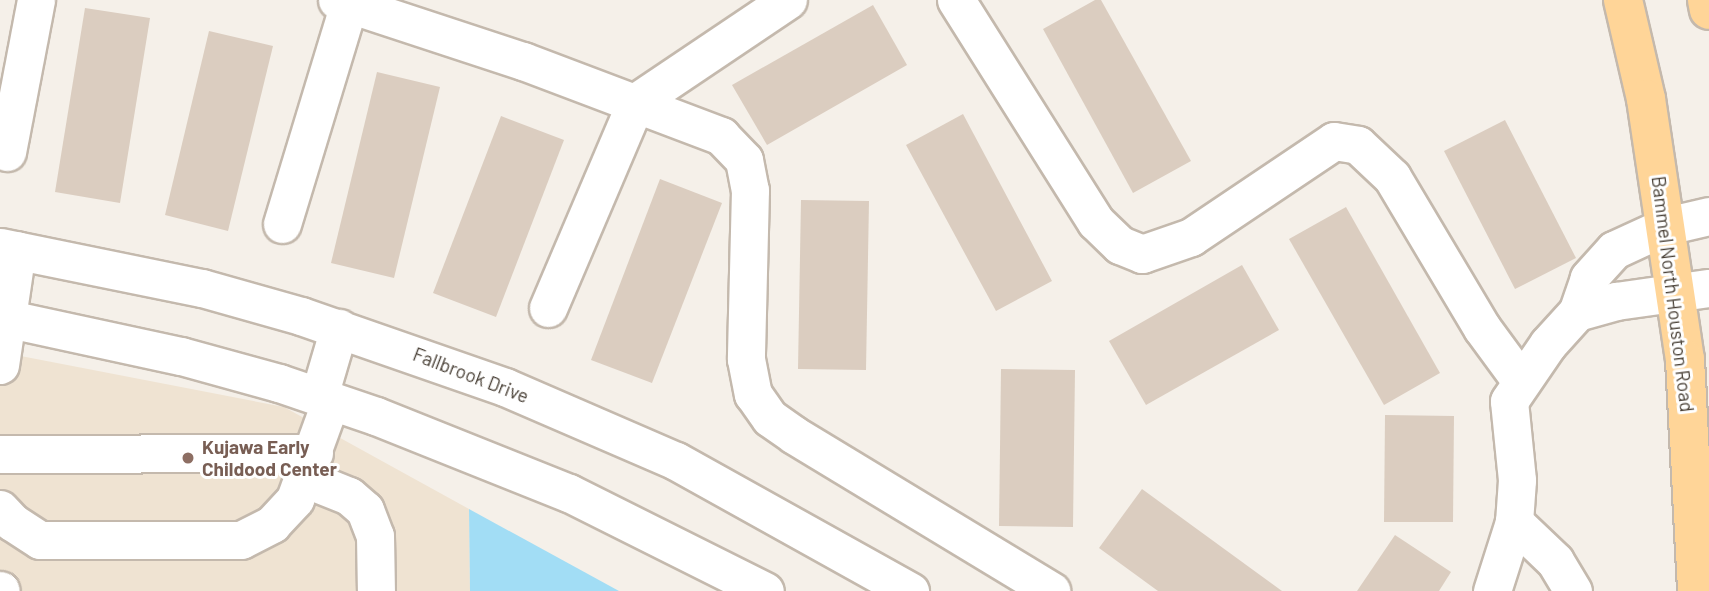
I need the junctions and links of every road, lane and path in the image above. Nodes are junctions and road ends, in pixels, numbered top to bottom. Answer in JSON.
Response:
{"nodes":[{"id":1,"x":36,"y":0,"type":"edge"},
{"id":2,"x":788,"y":0,"type":"edge"},
{"id":3,"x":956,"y":0,"type":"edge"},
{"id":4,"x":1623,"y":0,"type":"edge"},
{"id":5,"x":1707,"y":0,"type":"edge"},
{"id":6,"x":343,"y":2,"type":"edge"},
{"id":7,"x":1709,"y":10,"type":"edge"},
{"id":8,"x":636,"y":102,"type":"junction"},
{"id":9,"x":7,"y":152,"type":"dead end"},
{"id":10,"x":1709,"y":216,"type":"edge"},
{"id":11,"x":282,"y":224,"type":"dead end"},
{"id":12,"x":1666,"y":226,"type":"junction"},
{"id":13,"x":9,"y":248,"type":"edge"},
{"id":14,"x":1692,"y":290,"type":"edge"},
{"id":15,"x":548,"y":308,"type":"dead end"},
{"id":16,"x":1577,"y":313,"type":"junction"},
{"id":17,"x":4,"y":317,"type":"edge"},
{"id":18,"x":339,"y":328,"type":"junction"},
{"id":19,"x":0,"y":365,"type":"edge"},
{"id":20,"x":1521,"y":381,"type":"junction"},
{"id":21,"x":325,"y":398,"type":"junction"},
{"id":22,"x":0,"y":454,"type":"edge"},
{"id":23,"x":309,"y":465,"type":"junction"},
{"id":24,"x":0,"y":509,"type":"edge"},
{"id":25,"x":1514,"y":522,"type":"junction"},
{"id":26,"x":376,"y":591,"type":"edge"},
{"id":27,"x":765,"y":591,"type":"edge"},
{"id":28,"x":910,"y":591,"type":"edge"},
{"id":29,"x":1052,"y":591,"type":"edge"},
{"id":30,"x":1492,"y":591,"type":"edge"},
{"id":31,"x":1573,"y":591,"type":"edge"},
{"id":32,"x":1697,"y":591,"type":"edge"}],
"edges":[{"from":1,"to":9,"type":"street"},
{"from":2,"to":8,"type":"street"},
{"from":3,"to":20,"type":"street"},
{"from":4,"to":12,"type":"main road","name":"Bammel North Houston Road"},
{"from":5,"to":7,"type":"main road"},
{"from":6,"to":8,"type":"street"},
{"from":6,"to":11,"type":"street"},
{"from":8,"to":15,"type":"street"},
{"from":8,"to":29,"type":"street"},
{"from":10,"to":12,"type":"street"},
{"from":12,"to":14,"type":"main road","name":"Bammel North Houston Road"},
{"from":12,"to":16,"type":"street"},
{"from":13,"to":17,"type":"street"},
{"from":13,"to":18,"type":"street","name":"Fallbrook Drive"},
{"from":14,"to":16,"type":"street"},
{"from":14,"to":32,"type":"main road","name":"Bammel North Houston Road"},
{"from":16,"to":20,"type":"street"},
{"from":17,"to":19,"type":"street"},
{"from":17,"to":21,"type":"street"},
{"from":18,"to":21,"type":"street"},
{"from":18,"to":28,"type":"street","name":"Fallbrook Drive"},
{"from":20,"to":25,"type":"street"},
{"from":21,"to":23,"type":"street"},
{"from":21,"to":27,"type":"street"},
{"from":22,"to":23,"type":"street"},
{"from":23,"to":24,"type":"street"},
{"from":23,"to":26,"type":"street"},
{"from":25,"to":30,"type":"street"},
{"from":25,"to":31,"type":"street"}]}
